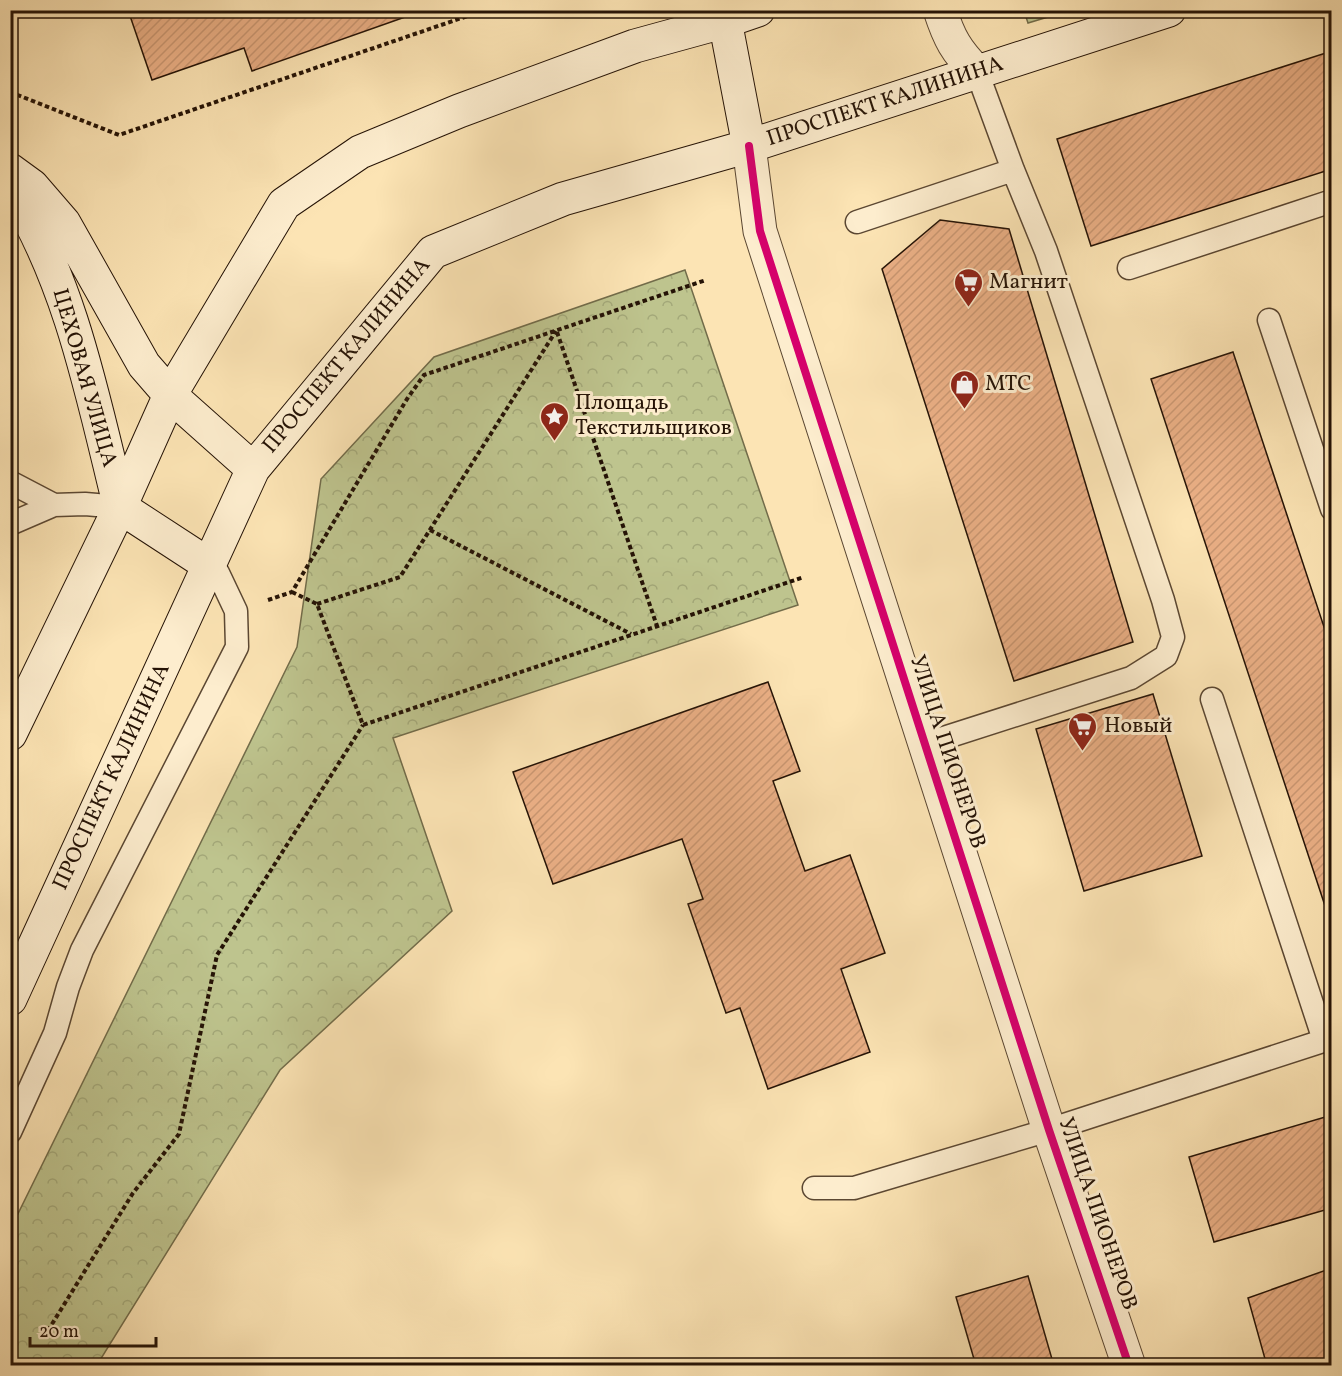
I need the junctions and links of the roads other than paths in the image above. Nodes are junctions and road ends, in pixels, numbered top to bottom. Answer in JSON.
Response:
{"nodes":[{"id":1,"x":758,"y":10,"type":"edge"},
{"id":2,"x":940,"y":10,"type":"edge"},
{"id":3,"x":1169,"y":10,"type":"edge"},
{"id":4,"x":725,"y":16,"type":"edge"},
{"id":5,"x":977,"y":72,"type":"junction"},
{"id":6,"x":749,"y":146,"type":"junction"},
{"id":7,"x":10,"y":170,"type":"edge"},
{"id":8,"x":1013,"y":170,"type":"junction"},
{"id":9,"x":10,"y":186,"type":"edge"},
{"id":10,"x":1332,"y":201,"type":"edge"},
{"id":11,"x":857,"y":222,"type":"dead end"},
{"id":12,"x":1129,"y":268,"type":"dead end"},
{"id":13,"x":1269,"y":320,"type":"dead end"},
{"id":14,"x":170,"y":395,"type":"junction"},
{"id":15,"x":253,"y":469,"type":"junction"},
{"id":16,"x":10,"y":482,"type":"edge"},
{"id":17,"x":54,"y":505,"type":"junction"},
{"id":18,"x":120,"y":507,"type":"junction"},
{"id":19,"x":1332,"y":509,"type":"edge"},
{"id":20,"x":10,"y":524,"type":"edge"},
{"id":21,"x":209,"y":565,"type":"junction"},
{"id":22,"x":1212,"y":699,"type":"dead end"},
{"id":23,"x":10,"y":734,"type":"edge"},
{"id":24,"x":925,"y":744,"type":"junction"},
{"id":25,"x":10,"y":999,"type":"edge"},
{"id":26,"x":1328,"y":1039,"type":"edge"},
{"id":27,"x":1049,"y":1130,"type":"junction"},
{"id":28,"x":10,"y":1132,"type":"edge"},
{"id":29,"x":814,"y":1188,"type":"dead end"},
{"id":30,"x":1129,"y":1365,"type":"edge"}],
"edges":[{"from":1,"to":4,"type":"main road"},
{"from":2,"to":5,"type":"main road"},
{"from":3,"to":5,"type":"main road","name":"ПРОСПЕКТ КАЛИНИНА"},
{"from":4,"to":6,"type":"main road","name":"УЛИЦА ПИОНЕРОВ"},
{"from":4,"to":14,"type":"main road"},
{"from":5,"to":6,"type":"main road","name":"ПРОСПЕКТ КАЛИНИНА"},
{"from":5,"to":8,"type":"lane"},
{"from":6,"to":15,"type":"main road","name":"ПРОСПЕКТ КАЛИНИНА"},
{"from":6,"to":24,"type":"main road","name":"УЛИЦА ПИОНЕРОВ"},
{"from":7,"to":14,"type":"main road","name":"ЦЕХОВАЯ УЛИЦА"},
{"from":8,"to":11,"type":"lane"},
{"from":8,"to":24,"type":"lane"},
{"from":9,"to":18,"type":"main road","name":"ЦЕХОВАЯ УЛИЦА"},
{"from":10,"to":12,"type":"lane"},
{"from":13,"to":19,"type":"lane"},
{"from":14,"to":15,"type":"main road","name":"ЦЕХОВАЯ УЛИЦА"},
{"from":14,"to":18,"type":"main road"},
{"from":15,"to":21,"type":"main road","name":"ПРОСПЕКТ КАЛИНИНА"},
{"from":16,"to":17,"type":"lane"},
{"from":17,"to":18,"type":"lane"},
{"from":17,"to":20,"type":"lane"},
{"from":18,"to":21,"type":"main road"},
{"from":18,"to":23,"type":"main road"},
{"from":21,"to":25,"type":"main road","name":"ПРОСПЕКТ КАЛИНИНА"},
{"from":21,"to":28,"type":"lane"},
{"from":22,"to":26,"type":"lane"},
{"from":24,"to":27,"type":"main road","name":"УЛИЦА ПИОНЕРОВ"},
{"from":26,"to":27,"type":"lane"},
{"from":27,"to":29,"type":"lane"},
{"from":27,"to":30,"type":"main road","name":"УЛИЦА ПИОНЕРОВ"}]}
